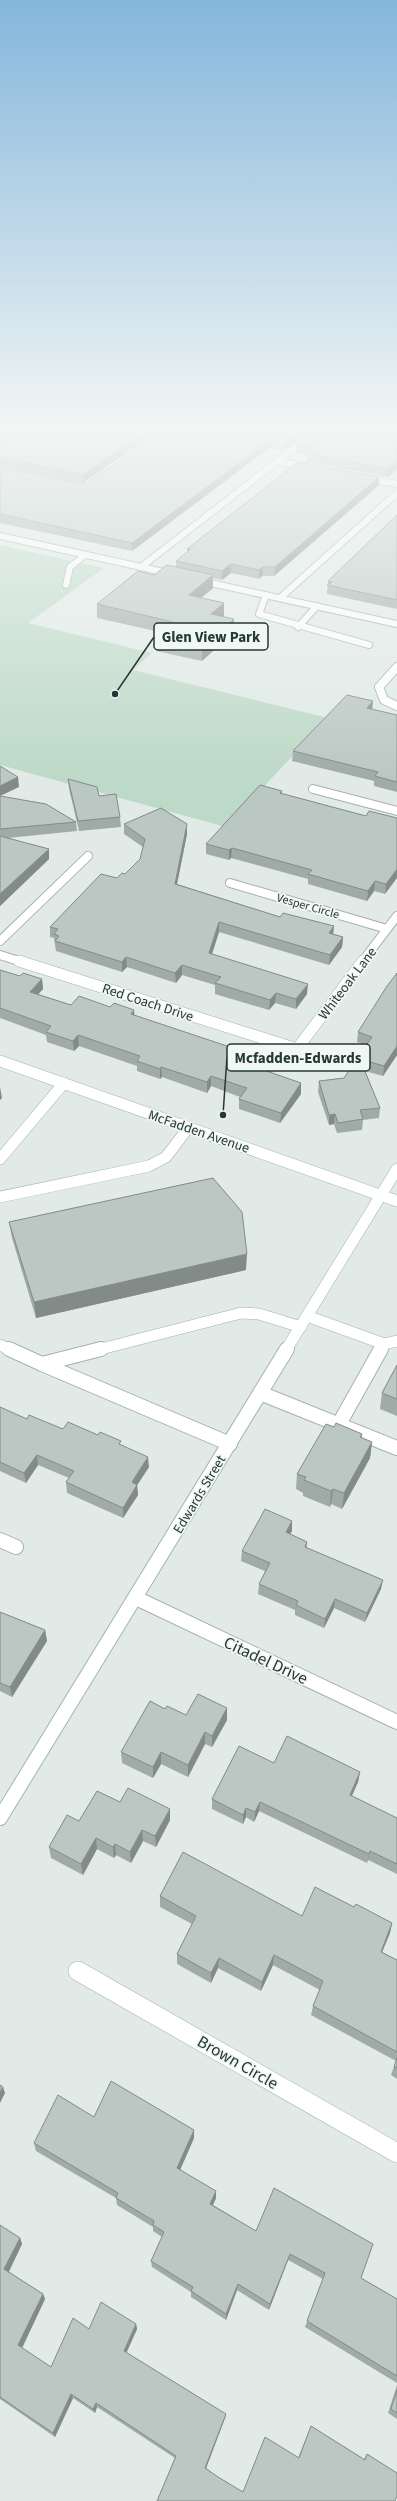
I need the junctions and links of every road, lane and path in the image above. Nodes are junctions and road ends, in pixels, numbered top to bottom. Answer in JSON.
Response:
{"nodes":[{"id":1,"x":48,"y":547,"type":"edge"},
{"id":2,"x":167,"y":547,"type":"edge"},
{"id":3,"x":337,"y":547,"type":"edge"},
{"id":4,"x":85,"y":555,"type":"junction"},
{"id":5,"x":141,"y":567,"type":"junction"},
{"id":6,"x":178,"y":575,"type":"edge"},
{"id":7,"x":192,"y":579,"type":"edge"},
{"id":8,"x":66,"y":586,"type":"dead end"},
{"id":9,"x":266,"y":595,"type":"junction"},
{"id":10,"x":280,"y":598,"type":"junction"},
{"id":11,"x":317,"y":606,"type":"junction"},
{"id":12,"x":397,"y":624,"type":"edge"},
{"id":13,"x":298,"y":627,"type":"junction"},
{"id":14,"x":369,"y":645,"type":"dead end"},
{"id":15,"x":397,"y":668,"type":"edge"},
{"id":16,"x":397,"y":706,"type":"edge"},
{"id":17,"x":313,"y":789,"type":"dead end"},
{"id":18,"x":397,"y":811,"type":"edge"},
{"id":19,"x":88,"y":856,"type":"dead end"},
{"id":20,"x":230,"y":883,"type":"dead end"},
{"id":21,"x":397,"y":916,"type":"edge"},
{"id":22,"x":387,"y":929,"type":"junction"},
{"id":23,"x":0,"y":941,"type":"edge"},
{"id":24,"x":0,"y":954,"type":"edge"},
{"id":25,"x":297,"y":1049,"type":"joint"},
{"id":26,"x":0,"y":1061,"type":"edge"},
{"id":27,"x":64,"y":1083,"type":"junction"},
{"id":28,"x":189,"y":1127,"type":"junction"},
{"id":29,"x":0,"y":1160,"type":"edge"},
{"id":30,"x":397,"y":1169,"type":"edge"},
{"id":31,"x":381,"y":1195,"type":"junction"},
{"id":32,"x":0,"y":1197,"type":"edge"},
{"id":33,"x":397,"y":1200,"type":"edge"},
{"id":34,"x":304,"y":1321,"type":"junction"},
{"id":35,"x":397,"y":1341,"type":"edge"},
{"id":36,"x":384,"y":1344,"type":"junction"},
{"id":37,"x":0,"y":1345,"type":"edge"},
{"id":38,"x":42,"y":1364,"type":"junction"},
{"id":39,"x":260,"y":1393,"type":"junction"},
{"id":40,"x":339,"y":1424,"type":"junction"},
{"id":41,"x":230,"y":1444,"type":"junction"},
{"id":42,"x":397,"y":1448,"type":"edge"},
{"id":43,"x":0,"y":1540,"type":"edge"},
{"id":44,"x":16,"y":1547,"type":"dead end"},
{"id":45,"x":136,"y":1598,"type":"junction"},
{"id":46,"x":397,"y":1722,"type":"edge"},
{"id":47,"x":0,"y":1818,"type":"edge"},
{"id":48,"x":78,"y":1971,"type":"dead end"},
{"id":49,"x":397,"y":2153,"type":"edge"}],
"edges":[{"from":1,"to":4,"type":"street"},
{"from":2,"to":5,"type":"street"},
{"from":3,"to":10,"type":"street"},
{"from":4,"to":5,"type":"street"},
{"from":4,"to":8,"type":"street"},
{"from":5,"to":6,"type":"street"},
{"from":7,"to":9,"type":"street"},
{"from":9,"to":10,"type":"street"},
{"from":9,"to":13,"type":"street"},
{"from":10,"to":11,"type":"street"},
{"from":11,"to":12,"type":"street"},
{"from":11,"to":13,"type":"street"},
{"from":13,"to":14,"type":"street"},
{"from":15,"to":16,"type":"street"},
{"from":17,"to":18,"type":"street"},
{"from":19,"to":23,"type":"street"},
{"from":20,"to":22,"type":"street","name":"Vesper Circle"},
{"from":21,"to":22,"type":"street","name":"Whiteoak Lane"},
{"from":22,"to":25,"type":"street","name":"Whiteoak Lane"},
{"from":24,"to":25,"type":"street","name":"Red Coach Drive"},
{"from":26,"to":27,"type":"street","name":"McFadden Avenue"},
{"from":27,"to":28,"type":"street","name":"McFadden Avenue"},
{"from":27,"to":29,"type":"street"},
{"from":28,"to":31,"type":"street","name":"McFadden Avenue"},
{"from":28,"to":32,"type":"street"},
{"from":30,"to":31,"type":"street","name":"Edwards Street"},
{"from":31,"to":33,"type":"street","name":"McFadden Avenue"},
{"from":31,"to":34,"type":"street","name":"Edwards Street"},
{"from":34,"to":36,"type":"street"},
{"from":34,"to":38,"type":"street"},
{"from":34,"to":39,"type":"street","name":"Edwards Street"},
{"from":35,"to":36,"type":"street"},
{"from":36,"to":40,"type":"street"},
{"from":37,"to":38,"type":"street"},
{"from":38,"to":41,"type":"street"},
{"from":39,"to":40,"type":"street"},
{"from":39,"to":41,"type":"street","name":"Edwards Street"},
{"from":40,"to":42,"type":"street"},
{"from":41,"to":45,"type":"street","name":"Edwards Street"},
{"from":43,"to":44,"type":"street"},
{"from":45,"to":46,"type":"street","name":"Citadel Drive"},
{"from":45,"to":47,"type":"street","name":"Edwards Street"},
{"from":48,"to":49,"type":"street","name":"Brown Circle"}]}
